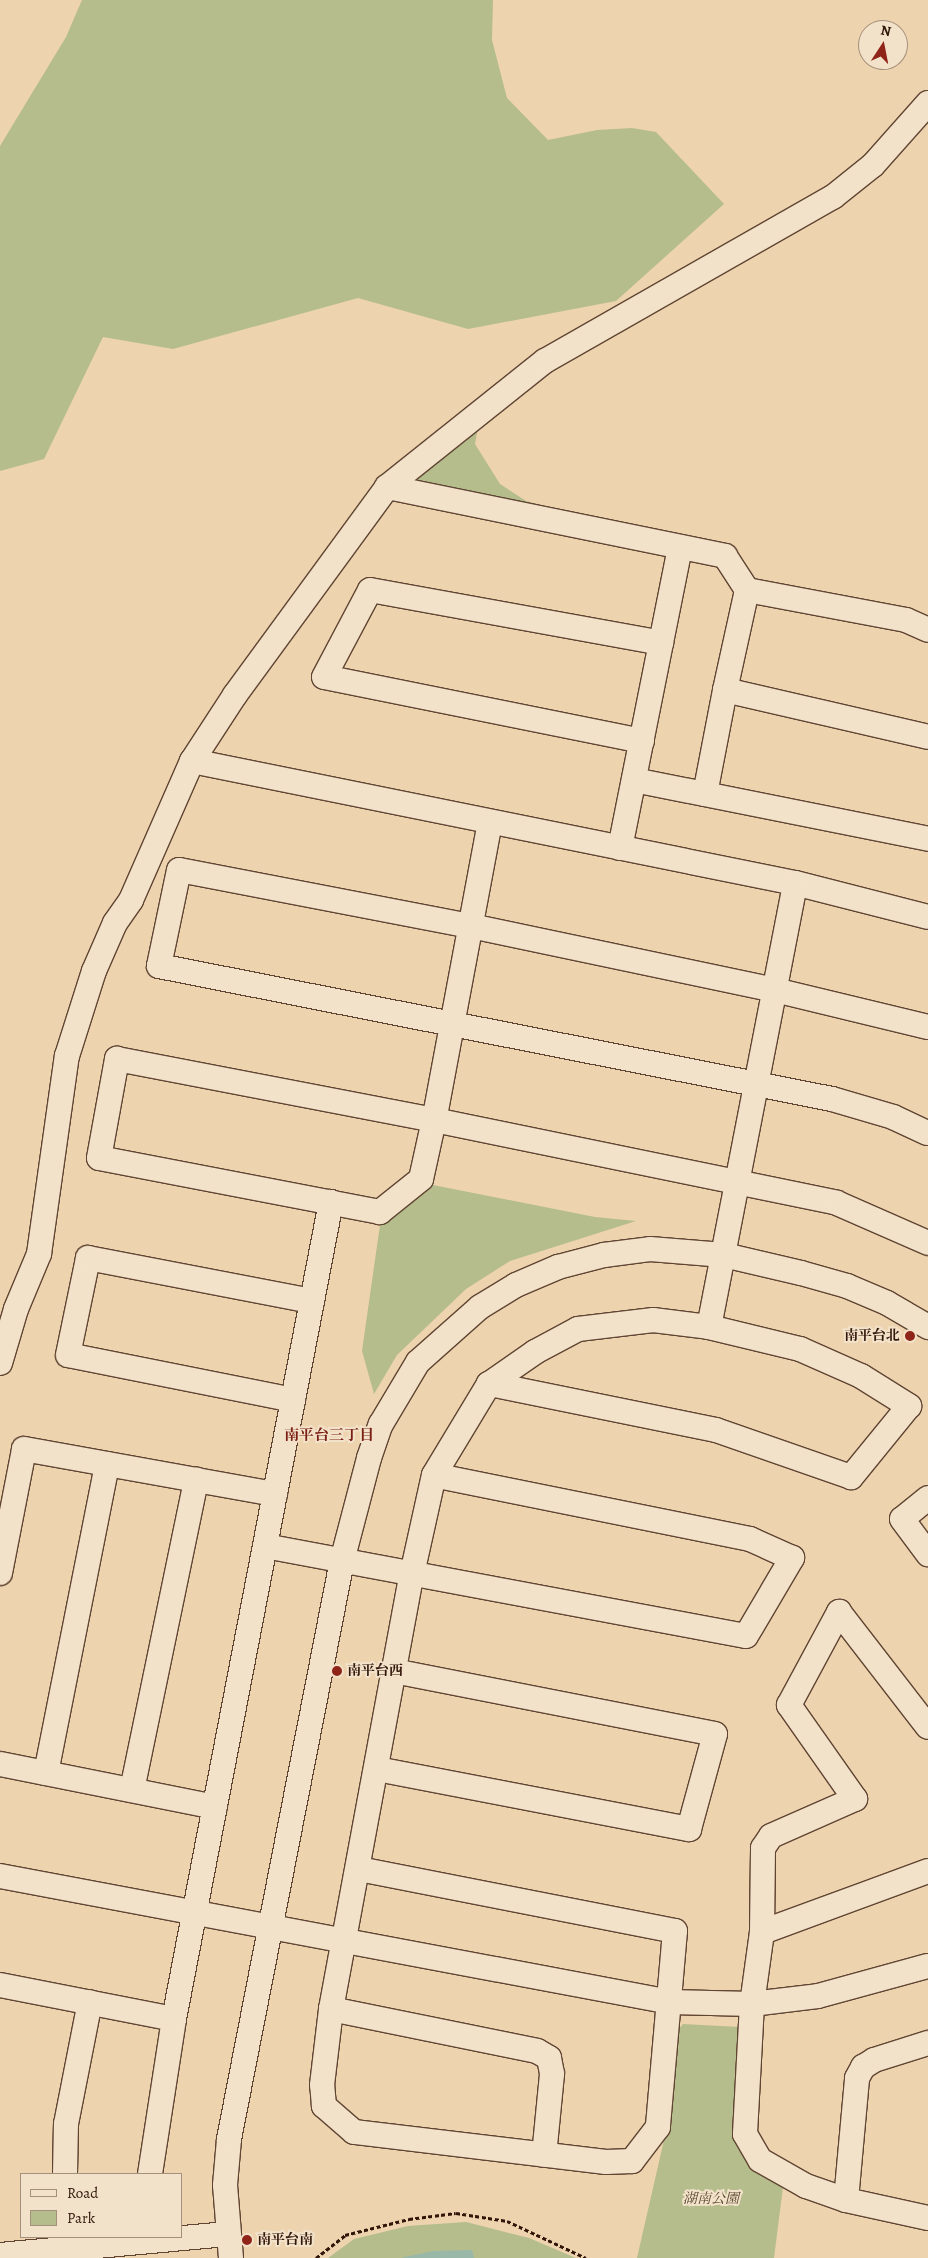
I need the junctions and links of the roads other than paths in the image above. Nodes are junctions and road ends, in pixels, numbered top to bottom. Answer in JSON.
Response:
{"nodes":[{"id":1,"x":928,"y":103,"type":"edge"},
{"id":2,"x":387,"y":487,"type":"junction"},
{"id":3,"x":680,"y":547,"type":"junction"},
{"id":4,"x":747,"y":590,"type":"junction"},
{"id":5,"x":928,"y":630,"type":"edge"},
{"id":6,"x":661,"y":643,"type":"junction"},
{"id":7,"x":725,"y":690,"type":"junction"},
{"id":8,"x":928,"y":737,"type":"edge"},
{"id":9,"x":642,"y":741,"type":"junction"},
{"id":10,"x":192,"y":761,"type":"junction"},
{"id":11,"x":634,"y":780,"type":"junction"},
{"id":12,"x":705,"y":794,"type":"junction"},
{"id":13,"x":490,"y":822,"type":"junction"},
{"id":14,"x":928,"y":839,"type":"edge"},
{"id":15,"x":620,"y":848,"type":"junction"},
{"id":16,"x":795,"y":883,"type":"junction"},
{"id":17,"x":928,"y":917,"type":"edge"},
{"id":18,"x":470,"y":926,"type":"junction"},
{"id":19,"x":775,"y":990,"type":"junction"},
{"id":20,"x":452,"y":1023,"type":"junction"},
{"id":21,"x":928,"y":1027,"type":"edge"},
{"id":22,"x":757,"y":1085,"type":"junction"},
{"id":23,"x":434,"y":1120,"type":"junction"},
{"id":24,"x":928,"y":1133,"type":"edge"},
{"id":25,"x":738,"y":1184,"type":"junction"},
{"id":26,"x":331,"y":1202,"type":"junction"},
{"id":27,"x":928,"y":1243,"type":"edge"},
{"id":28,"x":724,"y":1255,"type":"junction"},
{"id":29,"x":312,"y":1301,"type":"junction"},
{"id":30,"x":709,"y":1327,"type":"junction"},
{"id":31,"x":928,"y":1327,"type":"edge"},
{"id":32,"x":0,"y":1363,"type":"edge"},
{"id":33,"x":489,"y":1384,"type":"junction"},
{"id":34,"x":293,"y":1400,"type":"junction"},
{"id":35,"x":108,"y":1464,"type":"junction"},
{"id":36,"x":434,"y":1475,"type":"junction"},
{"id":37,"x":196,"y":1480,"type":"junction"},
{"id":38,"x":275,"y":1494,"type":"junction"},
{"id":39,"x":928,"y":1498,"type":"edge"},
{"id":40,"x":265,"y":1546,"type":"junction"},
{"id":41,"x":928,"y":1554,"type":"edge"},
{"id":42,"x":342,"y":1561,"type":"junction"},
{"id":43,"x":0,"y":1573,"type":"edge"},
{"id":44,"x":412,"y":1574,"type":"junction"},
{"id":45,"x":394,"y":1671,"type":"junction"},
{"id":46,"x":928,"y":1727,"type":"edge"},
{"id":47,"x":0,"y":1764,"type":"edge"},
{"id":48,"x":377,"y":1769,"type":"junction"},
{"id":49,"x":46,"y":1773,"type":"junction"},
{"id":50,"x":132,"y":1790,"type":"junction"},
{"id":51,"x":215,"y":1807,"type":"junction"},
{"id":52,"x":359,"y":1869,"type":"junction"},
{"id":53,"x":928,"y":1871,"type":"edge"},
{"id":54,"x":0,"y":1876,"type":"edge"},
{"id":55,"x":195,"y":1914,"type":"junction"},
{"id":56,"x":269,"y":1928,"type":"junction"},
{"id":57,"x":762,"y":1932,"type":"junction"},
{"id":58,"x":346,"y":1943,"type":"junction"},
{"id":59,"x":928,"y":1966,"type":"edge"},
{"id":60,"x":0,"y":1985,"type":"edge"},
{"id":61,"x":90,"y":2002,"type":"junction"},
{"id":62,"x":670,"y":2002,"type":"junction"},
{"id":63,"x":752,"y":2004,"type":"junction"},
{"id":64,"x":331,"y":2009,"type":"junction"},
{"id":65,"x":174,"y":2018,"type":"junction"},
{"id":66,"x":928,"y":2043,"type":"edge"},
{"id":67,"x":544,"y":2155,"type":"junction"},
{"id":68,"x":65,"y":2173,"type":"edge"},
{"id":69,"x":150,"y":2173,"type":"edge"},
{"id":70,"x":846,"y":2200,"type":"junction"},
{"id":71,"x":928,"y":2218,"type":"edge"},
{"id":72,"x":227,"y":2234,"type":"junction"},
{"id":73,"x":151,"y":2245,"type":"edge"},
{"id":74,"x":64,"y":2248,"type":"edge"},
{"id":75,"x":0,"y":2255,"type":"edge"},
{"id":76,"x":231,"y":2258,"type":"edge"}],
"edges":[{"from":1,"to":2,"type":"street"},
{"from":2,"to":3,"type":"street"},
{"from":2,"to":10,"type":"street"},
{"from":3,"to":4,"type":"street"},
{"from":3,"to":6,"type":"street"},
{"from":4,"to":5,"type":"street"},
{"from":4,"to":7,"type":"street"},
{"from":6,"to":9,"type":"street"},
{"from":6,"to":9,"type":"street"},
{"from":7,"to":8,"type":"street"},
{"from":7,"to":12,"type":"street"},
{"from":9,"to":11,"type":"street"},
{"from":10,"to":13,"type":"street"},
{"from":10,"to":32,"type":"street"},
{"from":11,"to":12,"type":"street"},
{"from":11,"to":15,"type":"street"},
{"from":12,"to":14,"type":"street"},
{"from":13,"to":15,"type":"street"},
{"from":13,"to":18,"type":"street"},
{"from":15,"to":16,"type":"street"},
{"from":16,"to":17,"type":"street"},
{"from":16,"to":19,"type":"street"},
{"from":18,"to":19,"type":"street"},
{"from":18,"to":20,"type":"street"},
{"from":18,"to":20,"type":"street"},
{"from":19,"to":21,"type":"street"},
{"from":19,"to":22,"type":"street"},
{"from":20,"to":22,"type":"street"},
{"from":20,"to":23,"type":"street"},
{"from":22,"to":24,"type":"street"},
{"from":22,"to":25,"type":"street"},
{"from":23,"to":25,"type":"street"},
{"from":23,"to":26,"type":"street"},
{"from":23,"to":26,"type":"street"},
{"from":25,"to":27,"type":"street"},
{"from":25,"to":28,"type":"street"},
{"from":26,"to":29,"type":"street"},
{"from":28,"to":30,"type":"street"},
{"from":28,"to":31,"type":"street"},
{"from":28,"to":42,"type":"street"},
{"from":29,"to":34,"type":"street"},
{"from":29,"to":34,"type":"street"},
{"from":30,"to":33,"type":"street"},
{"from":30,"to":33,"type":"street"},
{"from":33,"to":36,"type":"street"},
{"from":34,"to":38,"type":"street"},
{"from":35,"to":37,"type":"street"},
{"from":35,"to":43,"type":"street"},
{"from":35,"to":49,"type":"street"},
{"from":36,"to":44,"type":"street"},
{"from":36,"to":44,"type":"street"},
{"from":37,"to":38,"type":"street"},
{"from":37,"to":50,"type":"street"},
{"from":38,"to":40,"type":"street"},
{"from":39,"to":41,"type":"street"},
{"from":40,"to":42,"type":"street"},
{"from":40,"to":51,"type":"street"},
{"from":42,"to":44,"type":"street"},
{"from":42,"to":56,"type":"street"},
{"from":44,"to":45,"type":"street"},
{"from":45,"to":48,"type":"street"},
{"from":45,"to":48,"type":"street"},
{"from":46,"to":57,"type":"street"},
{"from":47,"to":49,"type":"street"},
{"from":48,"to":52,"type":"street"},
{"from":49,"to":50,"type":"street"},
{"from":50,"to":51,"type":"street"},
{"from":51,"to":55,"type":"street"},
{"from":52,"to":58,"type":"street"},
{"from":52,"to":62,"type":"street"},
{"from":53,"to":57,"type":"street"},
{"from":54,"to":55,"type":"street"},
{"from":55,"to":56,"type":"street"},
{"from":55,"to":65,"type":"street"},
{"from":56,"to":58,"type":"street"},
{"from":56,"to":72,"type":"street"},
{"from":57,"to":63,"type":"street"},
{"from":58,"to":62,"type":"street"},
{"from":58,"to":64,"type":"street"},
{"from":59,"to":63,"type":"street"},
{"from":60,"to":61,"type":"street"},
{"from":61,"to":65,"type":"street"},
{"from":61,"to":68,"type":"street"},
{"from":62,"to":63,"type":"street"},
{"from":62,"to":67,"type":"street"},
{"from":63,"to":70,"type":"street"},
{"from":64,"to":67,"type":"street"},
{"from":64,"to":67,"type":"street"},
{"from":65,"to":69,"type":"street"},
{"from":66,"to":70,"type":"street"},
{"from":70,"to":71,"type":"street"},
{"from":72,"to":73,"type":"street"},
{"from":72,"to":76,"type":"street"},
{"from":73,"to":74,"type":"street"},
{"from":74,"to":75,"type":"street"}]}
